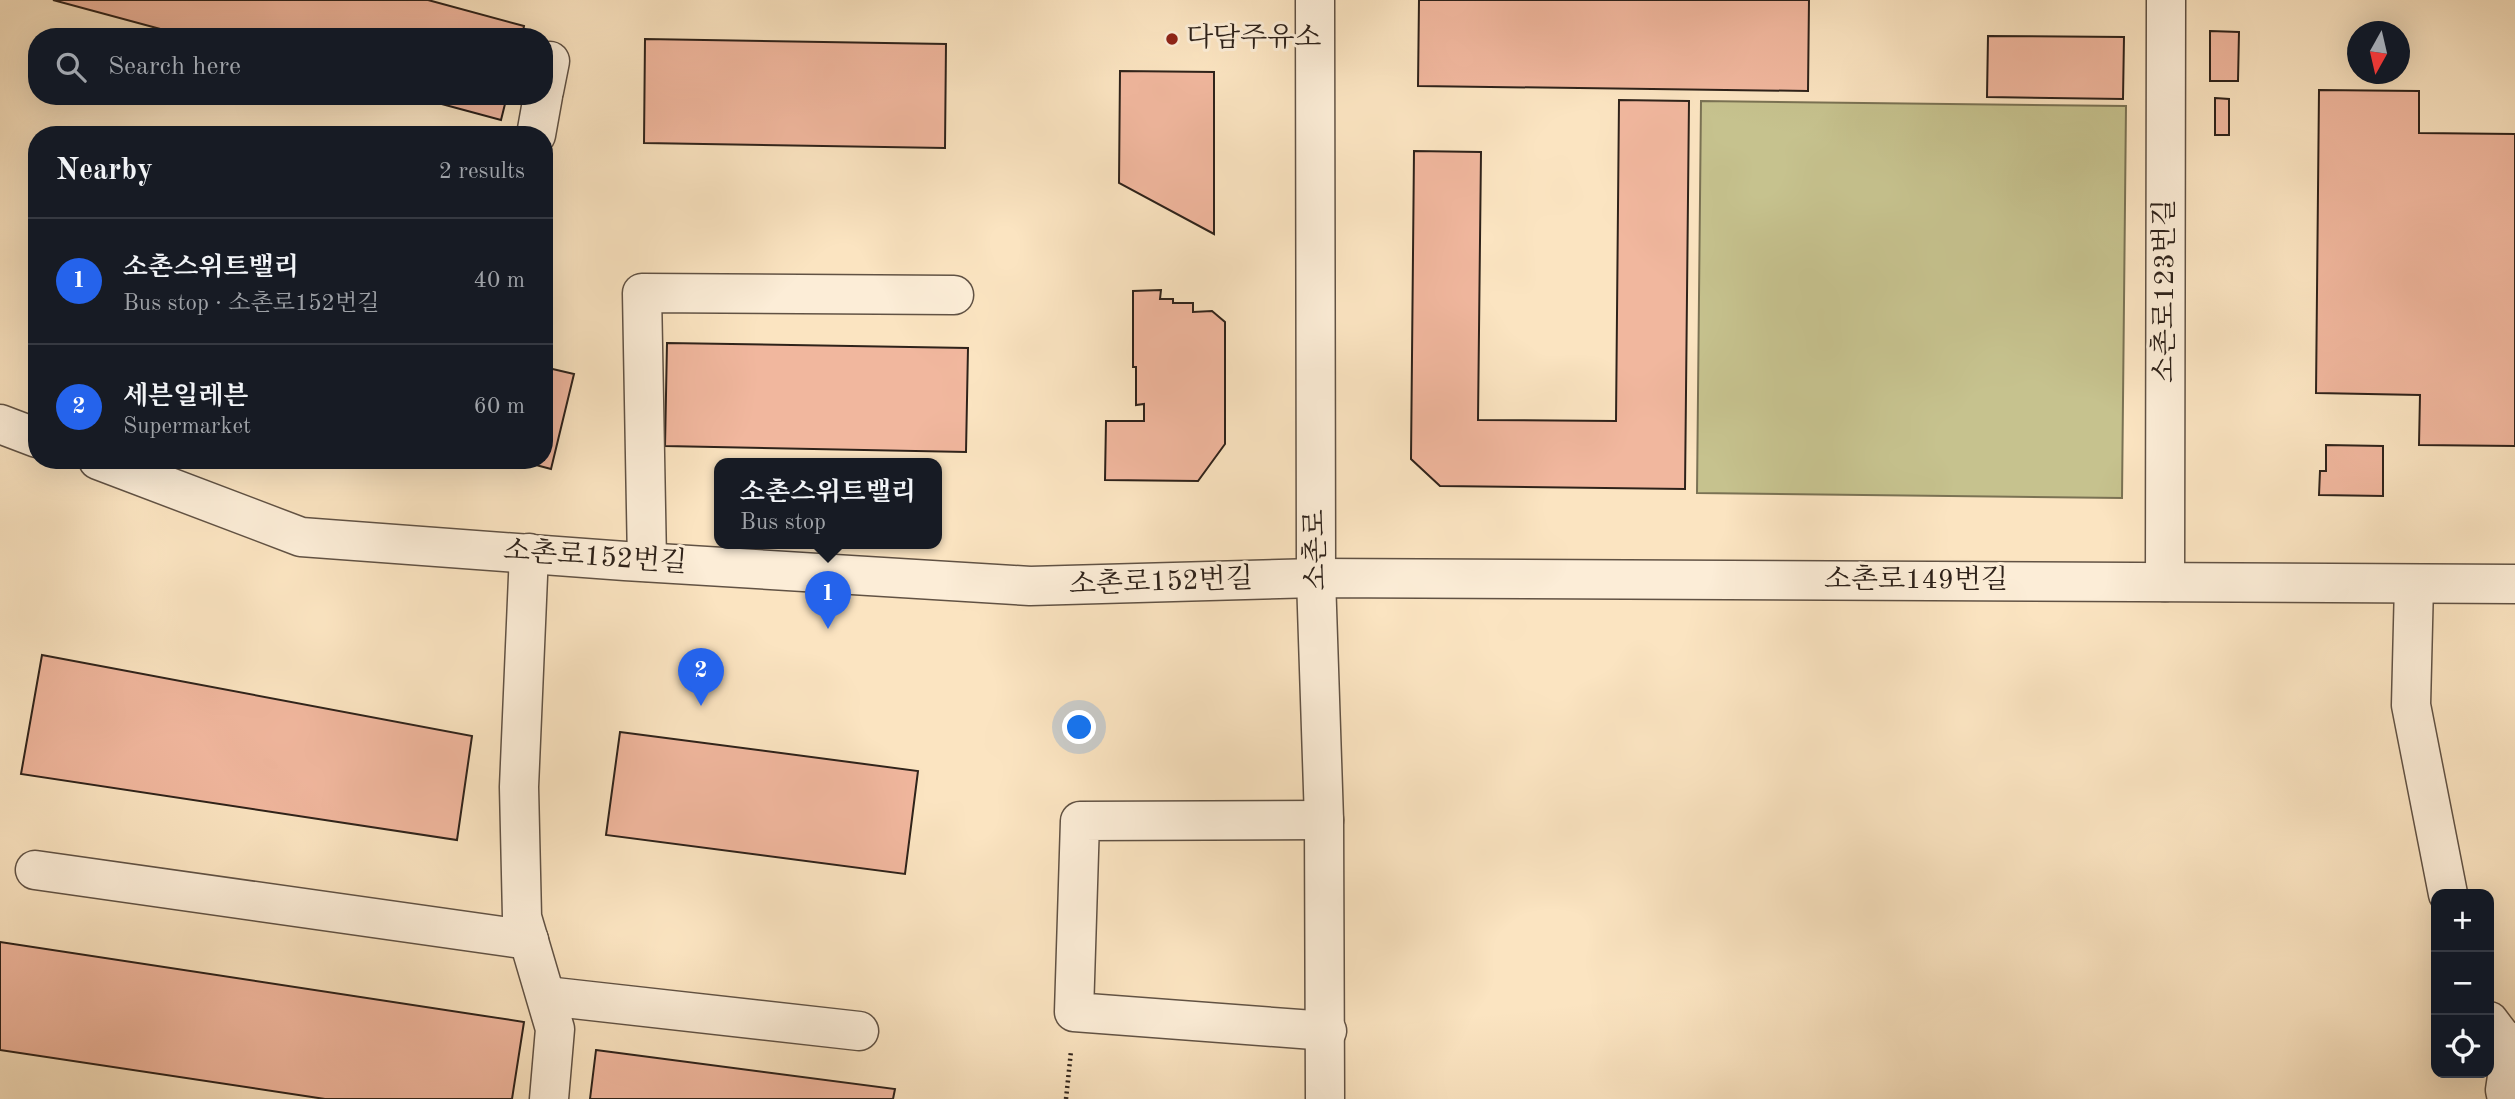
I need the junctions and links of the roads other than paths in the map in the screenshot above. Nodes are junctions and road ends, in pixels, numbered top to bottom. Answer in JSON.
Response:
{"nodes":[{"id":1,"x":1315,"y":0,"type":"edge"},
{"id":2,"x":2166,"y":0,"type":"edge"},
{"id":3,"x":542,"y":105,"type":"edge"},
{"id":4,"x":538,"y":126,"type":"edge"},
{"id":5,"x":954,"y":295,"type":"dead end"},
{"id":6,"x":0,"y":424,"type":"edge"},
{"id":7,"x":28,"y":435,"type":"edge"},
{"id":8,"x":122,"y":469,"type":"edge"},
{"id":9,"x":529,"y":553,"type":"junction"},
{"id":10,"x":647,"y":562,"type":"junction"},
{"id":11,"x":1316,"y":578,"type":"junction"},
{"id":12,"x":2165,"y":582,"type":"junction"},
{"id":13,"x":2413,"y":584,"type":"junction"},
{"id":14,"x":2515,"y":584,"type":"edge"},
{"id":15,"x":1324,"y":820,"type":"junction"},
{"id":16,"x":36,"y":870,"type":"dead end"},
{"id":17,"x":2447,"y":889,"type":"edge"},
{"id":18,"x":529,"y":940,"type":"junction"},
{"id":19,"x":546,"y":996,"type":"junction"},
{"id":20,"x":859,"y":1031,"type":"dead end"},
{"id":21,"x":1326,"y":1031,"type":"junction"},
{"id":22,"x":2505,"y":1038,"type":"edge"},
{"id":23,"x":549,"y":1099,"type":"edge"},
{"id":24,"x":1325,"y":1099,"type":"edge"},
{"id":25,"x":2507,"y":1099,"type":"edge"}],
"edges":[{"from":1,"to":11,"type":"street","name":"소촌로"},
{"from":2,"to":12,"type":"street","name":"소촌로123번길"},
{"from":3,"to":4,"type":"street"},
{"from":5,"to":10,"type":"street"},
{"from":6,"to":7,"type":"street"},
{"from":8,"to":9,"type":"street","name":"소촌로152번길"},
{"from":9,"to":10,"type":"street","name":"소촌로152번길"},
{"from":9,"to":18,"type":"street"},
{"from":10,"to":11,"type":"street","name":"소촌로152번길"},
{"from":11,"to":12,"type":"street","name":"소촌로149번길"},
{"from":11,"to":15,"type":"street","name":"소촌로"},
{"from":12,"to":13,"type":"street","name":"소촌로149번길"},
{"from":13,"to":14,"type":"street","name":"소촌로149번길"},
{"from":13,"to":17,"type":"street"},
{"from":15,"to":21,"type":"street","name":"소촌로"},
{"from":15,"to":21,"type":"street"},
{"from":16,"to":18,"type":"street"},
{"from":18,"to":19,"type":"street"},
{"from":19,"to":20,"type":"street"},
{"from":19,"to":23,"type":"street"},
{"from":21,"to":24,"type":"street","name":"소촌로"},
{"from":22,"to":25,"type":"street"}]}
